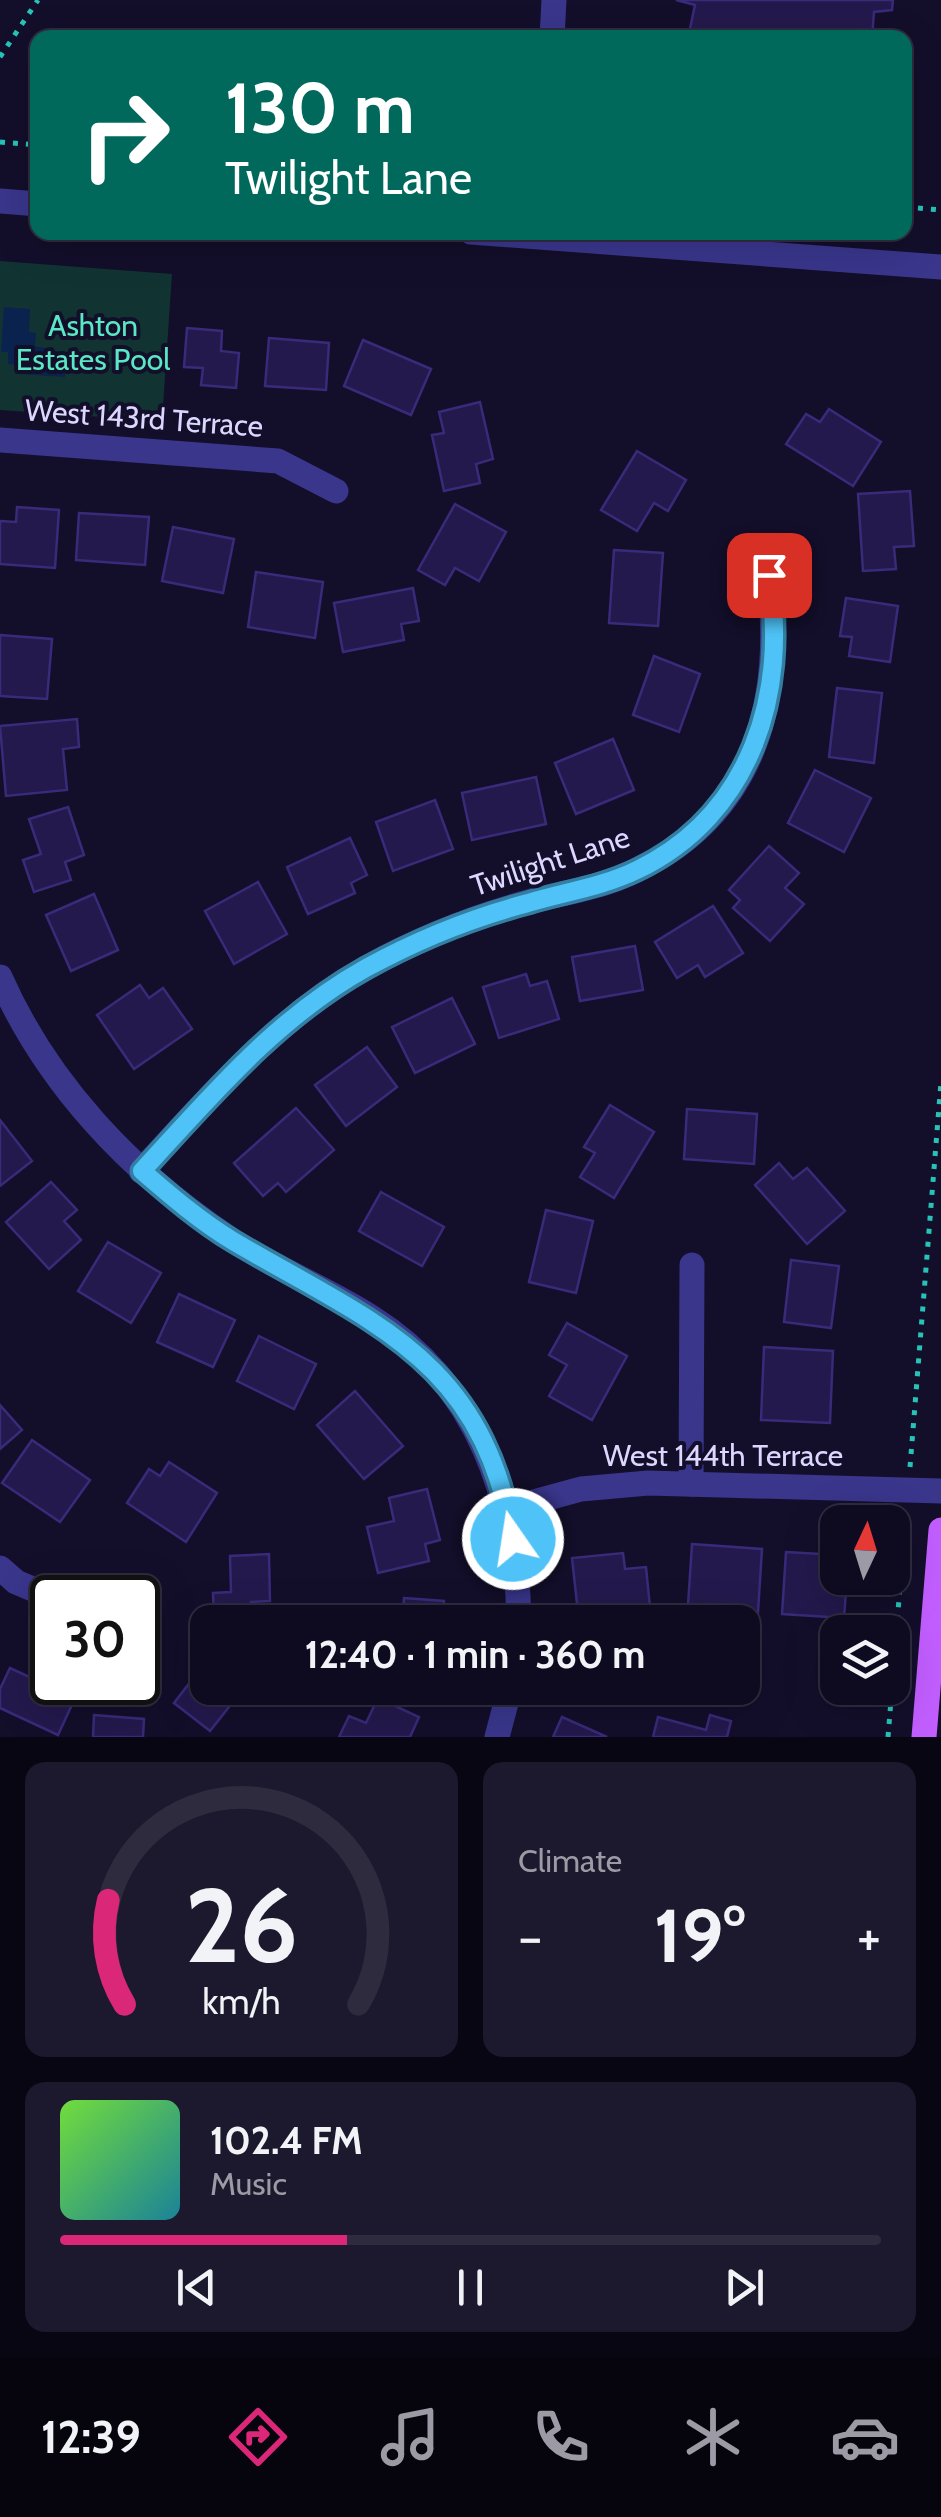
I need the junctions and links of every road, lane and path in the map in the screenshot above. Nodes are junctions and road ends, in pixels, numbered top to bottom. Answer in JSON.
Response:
{"nodes":[{"id":1,"x":38,"y":0,"type":"edge"},
{"id":2,"x":554,"y":0,"type":"edge"},
{"id":3,"x":552,"y":30,"type":"edge"},
{"id":4,"x":0,"y":56,"type":"edge"},
{"id":5,"x":0,"y":142,"type":"edge"},
{"id":6,"x":30,"y":144,"type":"edge"},
{"id":7,"x":0,"y":201,"type":"edge"},
{"id":8,"x":30,"y":203,"type":"edge"},
{"id":9,"x":912,"y":208,"type":"edge"},
{"id":10,"x":941,"y":210,"type":"edge"},
{"id":11,"x":600,"y":240,"type":"edge"},
{"id":12,"x":941,"y":267,"type":"edge"},
{"id":13,"x":0,"y":440,"type":"edge"},
{"id":14,"x":336,"y":491,"type":"dead end"},
{"id":15,"x":765,"y":552,"type":"dead end"},
{"id":16,"x":0,"y":977,"type":"edge"},
{"id":17,"x":941,"y":1082,"type":"edge"},
{"id":18,"x":142,"y":1171,"type":"junction"},
{"id":19,"x":692,"y":1265,"type":"dead end"},
{"id":20,"x":691,"y":1484,"type":"junction"},
{"id":21,"x":908,"y":1488,"type":"junction"},
{"id":22,"x":941,"y":1491,"type":"edge"},
{"id":23,"x":508,"y":1509,"type":"junction"},
{"id":24,"x":941,"y":1530,"type":"edge"},
{"id":25,"x":0,"y":1568,"type":"edge"},
{"id":26,"x":30,"y":1588,"type":"edge"},
{"id":27,"x":519,"y":1605,"type":"edge"},
{"id":28,"x":898,"y":1615,"type":"edge"},
{"id":29,"x":505,"y":1705,"type":"edge"},
{"id":30,"x":891,"y":1705,"type":"edge"},
{"id":31,"x":496,"y":1737,"type":"edge"},
{"id":32,"x":888,"y":1737,"type":"edge"},
{"id":33,"x":924,"y":1737,"type":"edge"}],
"edges":[{"from":1,"to":4,"type":"path"},
{"from":2,"to":3,"type":"street"},
{"from":5,"to":6,"type":"path"},
{"from":7,"to":8,"type":"street"},
{"from":9,"to":10,"type":"path"},
{"from":11,"to":12,"type":"street"},
{"from":13,"to":14,"type":"street","name":"West 143rd Terrace"},
{"from":15,"to":18,"type":"street","name":"Twilight Lane"},
{"from":16,"to":18,"type":"street"},
{"from":17,"to":21,"type":"path"},
{"from":18,"to":23,"type":"street"},
{"from":19,"to":20,"type":"street"},
{"from":20,"to":21,"type":"street","name":"West 144th Terrace"},
{"from":20,"to":23,"type":"street","name":"West 144th Terrace"},
{"from":21,"to":22,"type":"street","name":"West 144th Terrace"},
{"from":21,"to":28,"type":"path"},
{"from":23,"to":27,"type":"street"},
{"from":24,"to":33,"type":"main road"},
{"from":25,"to":26,"type":"street"},
{"from":29,"to":31,"type":"street"},
{"from":30,"to":32,"type":"path"}]}
